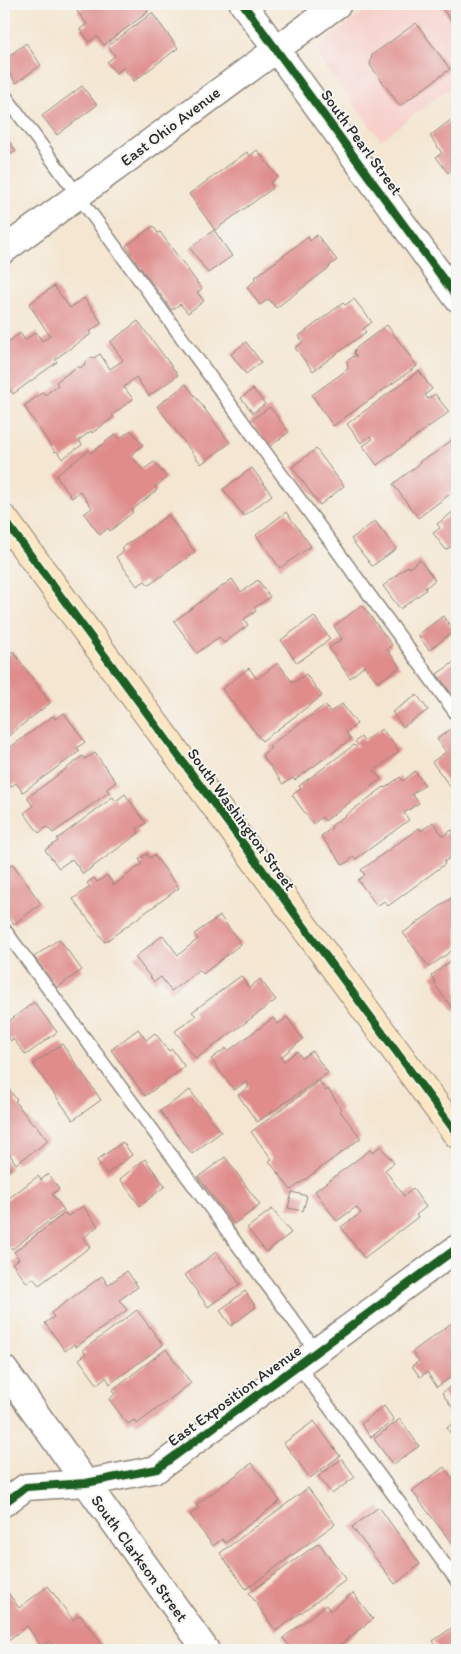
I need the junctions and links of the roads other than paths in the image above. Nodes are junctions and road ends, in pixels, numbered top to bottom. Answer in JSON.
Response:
{"nodes":[{"id":1,"x":243,"y":4,"type":"edge"},
{"id":2,"x":338,"y":4,"type":"edge"},
{"id":3,"x":276,"y":48,"type":"junction"},
{"id":4,"x":4,"y":94,"type":"edge"},
{"id":5,"x":78,"y":195,"type":"junction"},
{"id":6,"x":4,"y":250,"type":"edge"},
{"id":7,"x":457,"y":298,"type":"edge"},
{"id":8,"x":4,"y":520,"type":"edge"},
{"id":9,"x":457,"y":715,"type":"edge"},
{"id":10,"x":4,"y":929,"type":"edge"},
{"id":11,"x":457,"y":1134,"type":"edge"},
{"id":12,"x":457,"y":1248,"type":"edge"},
{"id":13,"x":307,"y":1358,"type":"junction"},
{"id":14,"x":4,"y":1369,"type":"edge"},
{"id":15,"x":86,"y":1483,"type":"junction"},
{"id":16,"x":4,"y":1503,"type":"edge"},
{"id":17,"x":457,"y":1581,"type":"edge"},
{"id":18,"x":206,"y":1650,"type":"edge"}],
"edges":[{"from":1,"to":3,"type":"street","name":"South Pearl Street"},
{"from":2,"to":3,"type":"street","name":"East Ohio Avenue"},
{"from":3,"to":5,"type":"street","name":"East Ohio Avenue"},
{"from":3,"to":7,"type":"street","name":"South Pearl Street"},
{"from":4,"to":5,"type":"lane"},
{"from":5,"to":6,"type":"street","name":"East Ohio Avenue"},
{"from":5,"to":9,"type":"lane"},
{"from":8,"to":11,"type":"street","name":"South Washington Street"},
{"from":10,"to":13,"type":"lane"},
{"from":12,"to":13,"type":"street","name":"East Exposition Avenue"},
{"from":13,"to":15,"type":"street","name":"East Exposition Avenue"},
{"from":13,"to":17,"type":"lane"},
{"from":14,"to":15,"type":"street","name":"South Clarkson Street"},
{"from":15,"to":16,"type":"street","name":"East Exposition Avenue"},
{"from":15,"to":18,"type":"street","name":"South Clarkson Street"}]}
